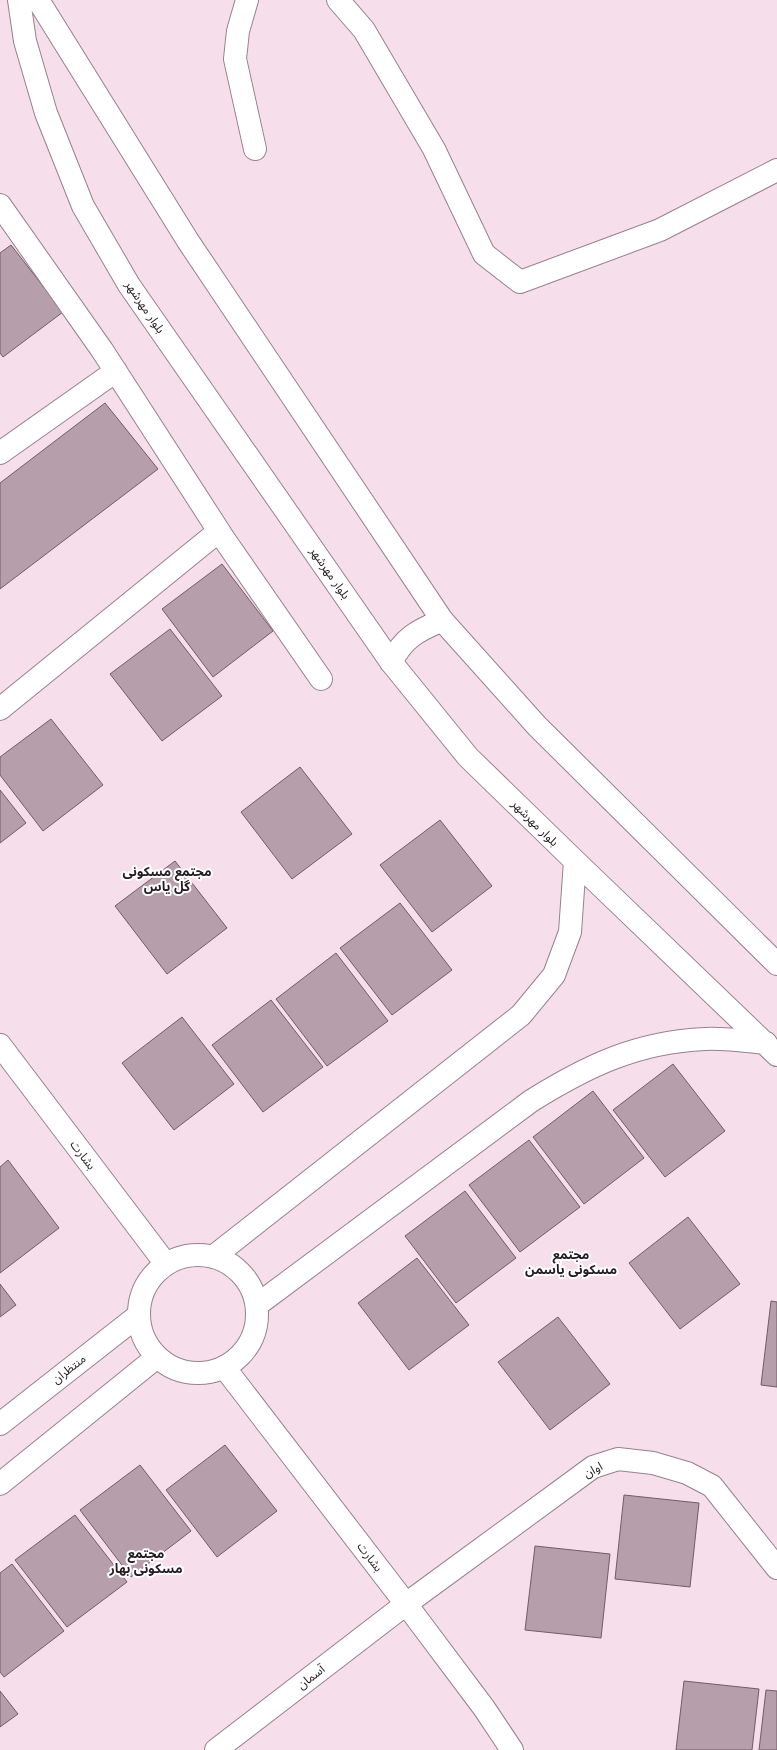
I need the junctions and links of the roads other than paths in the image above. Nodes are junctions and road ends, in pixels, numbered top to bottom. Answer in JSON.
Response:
{"nodes":[{"id":1,"x":19,"y":0,"type":"edge"},
{"id":2,"x":38,"y":0,"type":"edge"},
{"id":3,"x":247,"y":0,"type":"edge"},
{"id":4,"x":338,"y":0,"type":"edge"},
{"id":5,"x":255,"y":149,"type":"dead end"},
{"id":6,"x":777,"y":170,"type":"edge"},
{"id":7,"x":0,"y":205,"type":"edge"},
{"id":8,"x":116,"y":371,"type":"junction"},
{"id":9,"x":0,"y":453,"type":"edge"},
{"id":10,"x":219,"y":531,"type":"junction"},
{"id":11,"x":442,"y":620,"type":"junction"},
{"id":12,"x":391,"y":662,"type":"junction"},
{"id":13,"x":321,"y":679,"type":"dead end"},
{"id":14,"x":0,"y":709,"type":"edge"},
{"id":15,"x":575,"y":861,"type":"junction"},
{"id":16,"x":777,"y":964,"type":"edge"},
{"id":17,"x":0,"y":1045,"type":"edge"},
{"id":18,"x":771,"y":1049,"type":"edge"},
{"id":19,"x":213,"y":1257,"type":"junction"},
{"id":20,"x":166,"y":1264,"type":"junction"},
{"id":21,"x":257,"y":1305,"type":"junction"},
{"id":22,"x":139,"y":1315,"type":"junction"},
{"id":23,"x":158,"y":1357,"type":"junction"},
{"id":24,"x":224,"y":1367,"type":"junction"},
{"id":25,"x":0,"y":1424,"type":"edge"},
{"id":26,"x":0,"y":1484,"type":"edge"},
{"id":27,"x":777,"y":1568,"type":"edge"},
{"id":28,"x":406,"y":1604,"type":"junction"},
{"id":29,"x":216,"y":1750,"type":"edge"},
{"id":30,"x":512,"y":1750,"type":"edge"}],
"edges":[{"from":1,"to":12,"type":"main road","name":"بلوار مهرشهر"},
{"from":2,"to":11,"type":"main road"},
{"from":3,"to":5,"type":"main road"},
{"from":4,"to":6,"type":"main road"},
{"from":7,"to":8,"type":"main road"},
{"from":8,"to":9,"type":"main road"},
{"from":8,"to":10,"type":"main road"},
{"from":10,"to":13,"type":"main road"},
{"from":10,"to":14,"type":"main road"},
{"from":11,"to":12,"type":"main road"},
{"from":11,"to":16,"type":"main road"},
{"from":12,"to":15,"type":"main road","name":"بلوار مهرشهر"},
{"from":15,"to":18,"type":"main road","name":"بلوار مهرشهر"},
{"from":15,"to":19,"type":"main road"},
{"from":17,"to":20,"type":"main road","name":"بشارت"},
{"from":18,"to":21,"type":"main road"},
{"from":19,"to":20,"type":"main road"},
{"from":19,"to":21,"type":"main road"},
{"from":20,"to":22,"type":"main road"},
{"from":21,"to":24,"type":"main road"},
{"from":22,"to":23,"type":"main road"},
{"from":22,"to":25,"type":"main road","name":"منتظران"},
{"from":23,"to":24,"type":"main road"},
{"from":23,"to":26,"type":"main road"},
{"from":24,"to":28,"type":"main road","name":"بشارت"},
{"from":27,"to":28,"type":"main road","name":"اوان"},
{"from":28,"to":29,"type":"main road","name":"آسمان"},
{"from":28,"to":30,"type":"main road","name":"بشارت"}]}
